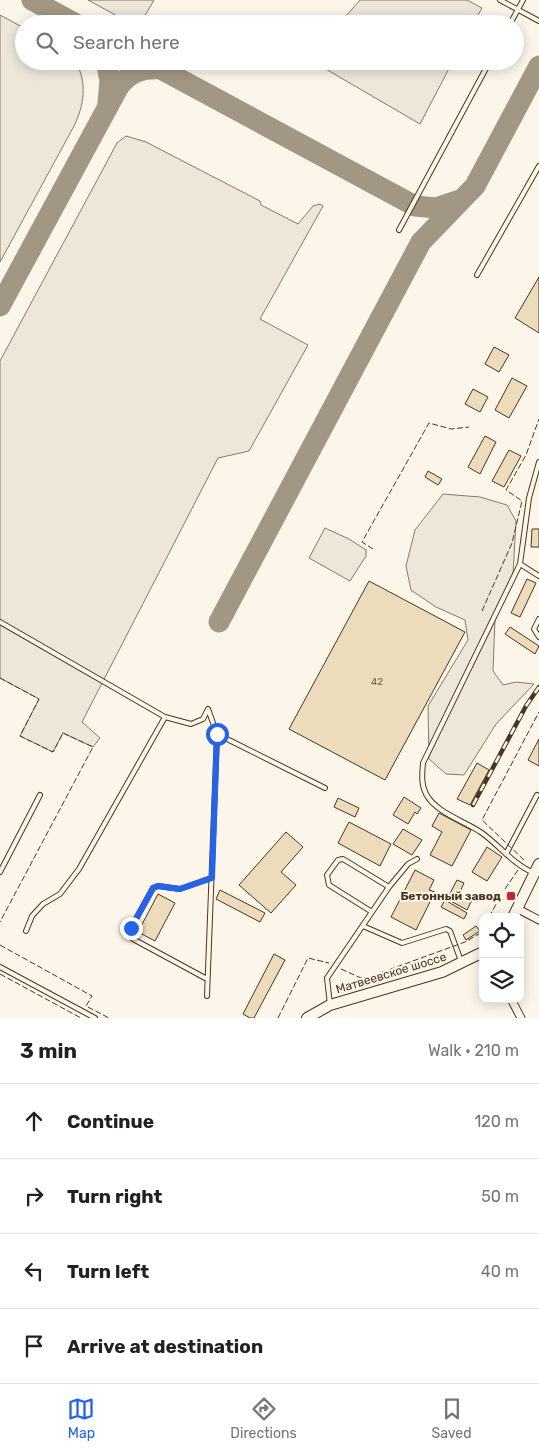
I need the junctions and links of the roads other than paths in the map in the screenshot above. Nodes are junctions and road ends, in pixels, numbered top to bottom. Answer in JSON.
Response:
{"nodes":[{"id":1,"x":500,"y":0,"type":"edge"},
{"id":2,"x":523,"y":0,"type":"edge"},
{"id":3,"x":518,"y":10,"type":"junction"},
{"id":4,"x":515,"y":15,"type":"edge"},
{"id":5,"x":539,"y":21,"type":"edge"},
{"id":6,"x":485,"y":70,"type":"edge"},
{"id":7,"x":539,"y":166,"type":"edge"},
{"id":8,"x":399,"y":230,"type":"dead end"},
{"id":9,"x":478,"y":275,"type":"dead end"},
{"id":10,"x":539,"y":462,"type":"edge"},
{"id":11,"x":520,"y":564,"type":"junction"},
{"id":12,"x":539,"y":576,"type":"edge"},
{"id":13,"x":539,"y":620,"type":"edge"},
{"id":14,"x":0,"y":622,"type":"edge"},
{"id":15,"x":539,"y":637,"type":"edge"},
{"id":16,"x":165,"y":717,"type":"junction"},
{"id":17,"x":217,"y":734,"type":"junction"},
{"id":18,"x":325,"y":788,"type":"dead end"},
{"id":19,"x":537,"y":794,"type":"dead end"},
{"id":20,"x":40,"y":795,"type":"dead end"},
{"id":21,"x":506,"y":854,"type":"junction"},
{"id":22,"x":417,"y":859,"type":"dead end"},
{"id":23,"x":537,"y":868,"type":"edge"},
{"id":24,"x":0,"y":872,"type":"edge"},
{"id":25,"x":212,"y":878,"type":"junction"},
{"id":26,"x":389,"y":887,"type":"junction"},
{"id":27,"x":372,"y":912,"type":"junction"},
{"id":28,"x":516,"y":913,"type":"edge"},
{"id":29,"x":524,"y":915,"type":"edge"},
{"id":30,"x":539,"y":920,"type":"edge"},
{"id":31,"x":363,"y":926,"type":"junction"},
{"id":32,"x":26,"y":932,"type":"dead end"},
{"id":33,"x":479,"y":954,"type":"edge"},
{"id":34,"x":462,"y":963,"type":"junction"},
{"id":35,"x":0,"y":967,"type":"edge"},
{"id":36,"x":207,"y":979,"type":"junction"},
{"id":37,"x":206,"y":996,"type":"dead end"},
{"id":38,"x":513,"y":1003,"type":"edge"},
{"id":39,"x":330,"y":1005,"type":"junction"},
{"id":40,"x":95,"y":1018,"type":"edge"},
{"id":41,"x":307,"y":1018,"type":"edge"},
{"id":42,"x":521,"y":1018,"type":"edge"}],
"edges":[{"from":1,"to":3,"type":"lane"},
{"from":2,"to":3,"type":"lane"},
{"from":3,"to":4,"type":"lane"},
{"from":3,"to":5,"type":"lane"},
{"from":6,"to":8,"type":"lane"},
{"from":7,"to":9,"type":"lane"},
{"from":10,"to":11,"type":"lane"},
{"from":11,"to":12,"type":"lane"},
{"from":11,"to":21,"type":"lane"},
{"from":13,"to":15,"type":"lane"},
{"from":14,"to":16,"type":"lane"},
{"from":16,"to":17,"type":"lane"},
{"from":16,"to":32,"type":"lane"},
{"from":17,"to":18,"type":"lane"},
{"from":17,"to":25,"type":"lane"},
{"from":19,"to":21,"type":"lane"},
{"from":20,"to":24,"type":"lane"},
{"from":21,"to":23,"type":"lane"},
{"from":22,"to":26,"type":"lane"},
{"from":23,"to":28,"type":"main road"},
{"from":25,"to":36,"type":"lane"},
{"from":25,"to":36,"type":"lane"},
{"from":26,"to":27,"type":"lane"},
{"from":26,"to":27,"type":"lane"},
{"from":27,"to":31,"type":"lane"},
{"from":29,"to":30,"type":"street"},
{"from":31,"to":34,"type":"lane"},
{"from":31,"to":39,"type":"lane"},
{"from":33,"to":34,"type":"main road","name":"Матвеевское шоссе"},
{"from":34,"to":39,"type":"main road","name":"Матвеевское шоссе"},
{"from":35,"to":40,"type":"lane"},
{"from":36,"to":37,"type":"lane"},
{"from":38,"to":42,"type":"street"},
{"from":39,"to":41,"type":"main road","name":"Матвеевское шоссе"}]}
